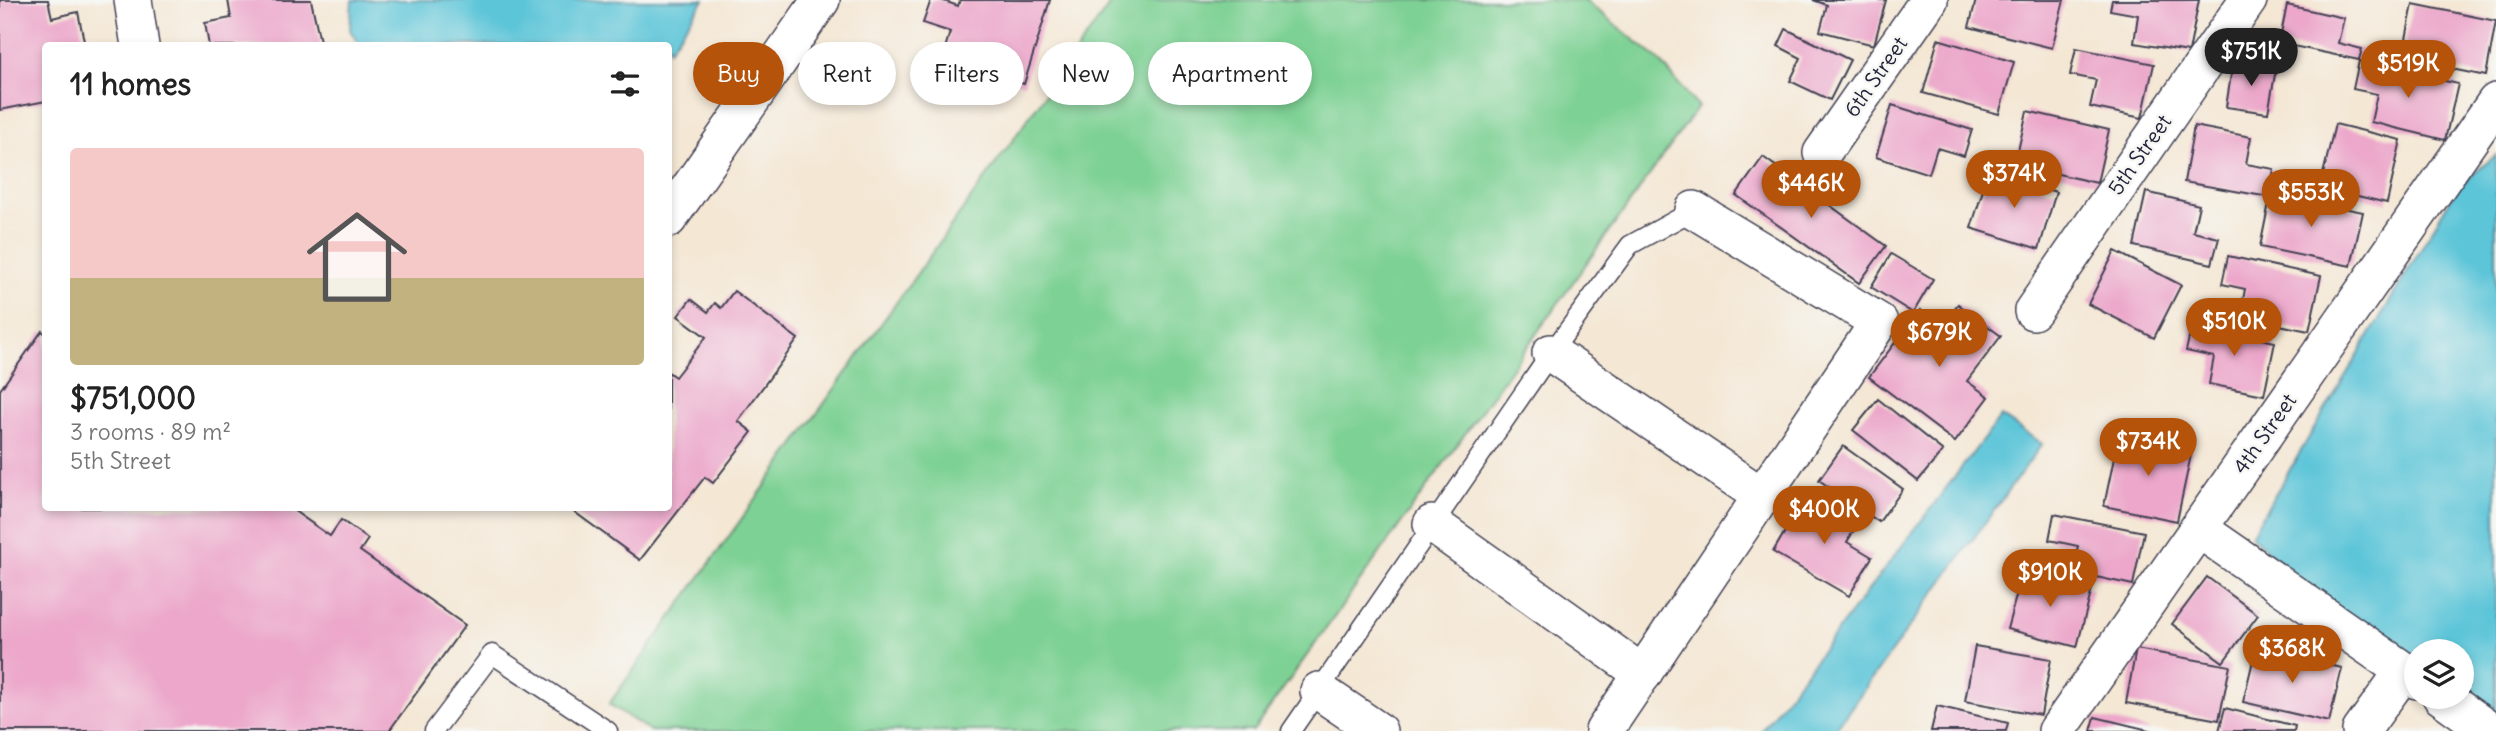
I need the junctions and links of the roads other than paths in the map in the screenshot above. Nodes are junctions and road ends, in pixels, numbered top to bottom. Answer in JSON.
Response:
{"nodes":[{"id":1,"x":133,"y":0,"type":"edge"},
{"id":2,"x":821,"y":0,"type":"edge"},
{"id":3,"x":1929,"y":0,"type":"edge"},
{"id":4,"x":2248,"y":0,"type":"edge"},
{"id":5,"x":139,"y":42,"type":"edge"},
{"id":6,"x":2496,"y":102,"type":"edge"},
{"id":7,"x":1822,"y":153,"type":"dead end"},
{"id":8,"x":1694,"y":210,"type":"joint"},
{"id":9,"x":672,"y":213,"type":"edge"},
{"id":10,"x":2033,"y":311,"type":"dead end"},
{"id":11,"x":1551,"y":353,"type":"junction"},
{"id":12,"x":1763,"y":497,"type":"junction"},
{"id":13,"x":1432,"y":524,"type":"junction"},
{"id":14,"x":2199,"y":529,"type":"junction"},
{"id":15,"x":2404,"y":671,"type":"edge"},
{"id":16,"x":1643,"y":674,"type":"junction"},
{"id":17,"x":2404,"y":682,"type":"edge"},
{"id":18,"x":1319,"y":691,"type":"junction"},
{"id":19,"x":2459,"y":709,"type":"edge"},
{"id":20,"x":436,"y":730,"type":"edge"},
{"id":21,"x":608,"y":731,"type":"edge"},
{"id":22,"x":1291,"y":731,"type":"edge"},
{"id":23,"x":1378,"y":731,"type":"edge"},
{"id":24,"x":1604,"y":731,"type":"edge"},
{"id":25,"x":2057,"y":731,"type":"edge"},
{"id":26,"x":2361,"y":731,"type":"edge"},
{"id":27,"x":2490,"y":731,"type":"edge"}],
"edges":[{"from":1,"to":5,"type":"street"},
{"from":2,"to":9,"type":"street"},
{"from":3,"to":7,"type":"street","name":"6th Street"},
{"from":4,"to":10,"type":"street","name":"5th Street"},
{"from":6,"to":14,"type":"street","name":"4th Street"},
{"from":8,"to":11,"type":"lane"},
{"from":8,"to":12,"type":"street"},
{"from":11,"to":12,"type":"street"},
{"from":11,"to":13,"type":"lane"},
{"from":12,"to":16,"type":"street"},
{"from":13,"to":16,"type":"street"},
{"from":13,"to":18,"type":"lane"},
{"from":14,"to":15,"type":"street"},
{"from":14,"to":25,"type":"street","name":"4th Street"},
{"from":16,"to":24,"type":"street"},
{"from":17,"to":26,"type":"street"},
{"from":18,"to":22,"type":"lane"},
{"from":18,"to":23,"type":"street"},
{"from":19,"to":27,"type":"street"},
{"from":20,"to":21,"type":"lane"}]}
